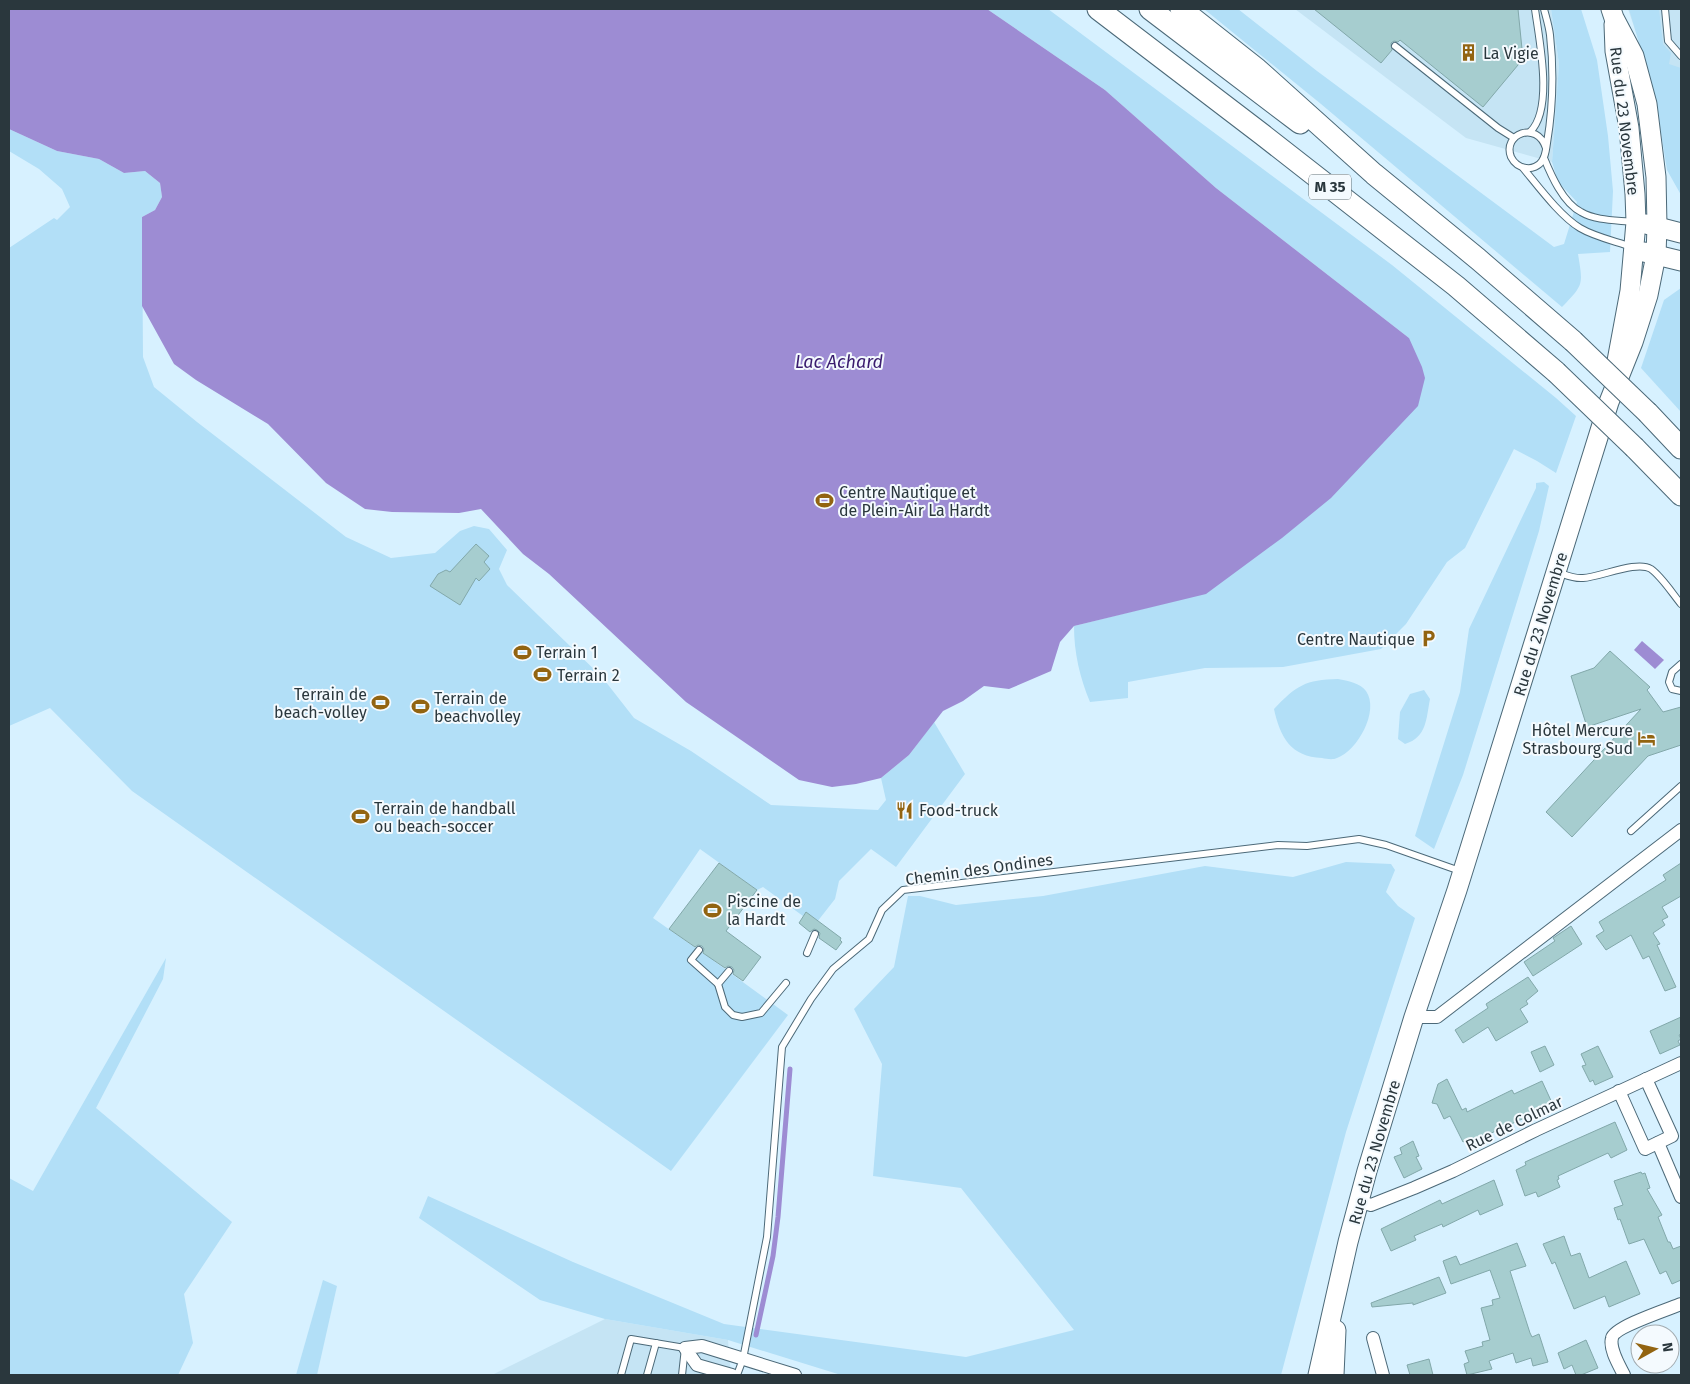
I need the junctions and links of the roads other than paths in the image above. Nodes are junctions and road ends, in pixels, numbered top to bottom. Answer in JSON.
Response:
{"nodes":[{"id":1,"x":1098,"y":9,"type":"edge"},
{"id":2,"x":1150,"y":9,"type":"edge"},
{"id":3,"x":1181,"y":9,"type":"edge"},
{"id":4,"x":1535,"y":9,"type":"edge"},
{"id":5,"x":1544,"y":9,"type":"edge"},
{"id":6,"x":1665,"y":9,"type":"edge"},
{"id":7,"x":1612,"y":14,"type":"edge"},
{"id":8,"x":1395,"y":46,"type":"dead end"},
{"id":9,"x":1681,"y":56,"type":"edge"},
{"id":10,"x":1530,"y":132,"type":"junction"},
{"id":11,"x":1514,"y":138,"type":"junction"},
{"id":12,"x":1546,"y":148,"type":"junction"},
{"id":13,"x":1544,"y":158,"type":"junction"},
{"id":14,"x":1523,"y":168,"type":"junction"},
{"id":15,"x":1374,"y":174,"type":"junction"},
{"id":16,"x":1636,"y":222,"type":"junction"},
{"id":17,"x":1657,"y":226,"type":"junction"},
{"id":18,"x":1681,"y":233,"type":"edge"},
{"id":19,"x":1633,"y":249,"type":"junction"},
{"id":20,"x":1656,"y":255,"type":"junction"},
{"id":21,"x":1681,"y":261,"type":"edge"},
{"id":22,"x":1610,"y":402,"type":"junction"},
{"id":23,"x":1681,"y":448,"type":"edge"},
{"id":24,"x":1681,"y":495,"type":"edge"},
{"id":25,"x":1556,"y":572,"type":"junction"},
{"id":26,"x":1681,"y":604,"type":"edge"},
{"id":27,"x":1681,"y":664,"type":"edge"},
{"id":28,"x":1681,"y":691,"type":"edge"},
{"id":29,"x":1681,"y":786,"type":"edge"},
{"id":30,"x":1681,"y":830,"type":"edge"},
{"id":31,"x":1631,"y":831,"type":"dead end"},
{"id":32,"x":1462,"y":872,"type":"junction"},
{"id":33,"x":815,"y":934,"type":"dead end"},
{"id":34,"x":698,"y":950,"type":"dead end"},
{"id":35,"x":807,"y":953,"type":"dead end"},
{"id":36,"x":729,"y":971,"type":"dead end"},
{"id":37,"x":786,"y":983,"type":"dead end"},
{"id":38,"x":718,"y":984,"type":"junction"},
{"id":39,"x":1414,"y":1017,"type":"junction"},
{"id":40,"x":1681,"y":1063,"type":"edge"},
{"id":41,"x":1646,"y":1079,"type":"junction"},
{"id":42,"x":1619,"y":1091,"type":"junction"},
{"id":43,"x":1658,"y":1143,"type":"junction"},
{"id":44,"x":1681,"y":1198,"type":"edge"},
{"id":45,"x":1358,"y":1201,"type":"junction"},
{"id":46,"x":1338,"y":1288,"type":"junction"},
{"id":47,"x":1681,"y":1304,"type":"edge"},
{"id":48,"x":1373,"y":1338,"type":"dead end"},
{"id":49,"x":656,"y":1343,"type":"junction"},
{"id":50,"x":685,"y":1348,"type":"junction"},
{"id":51,"x":1321,"y":1356,"type":"junction"},
{"id":52,"x":743,"y":1359,"type":"junction"},
{"id":53,"x":621,"y":1375,"type":"edge"},
{"id":54,"x":647,"y":1375,"type":"edge"},
{"id":55,"x":682,"y":1375,"type":"edge"},
{"id":56,"x":732,"y":1375,"type":"edge"},
{"id":57,"x":738,"y":1375,"type":"edge"},
{"id":58,"x":795,"y":1375,"type":"edge"},
{"id":59,"x":1310,"y":1375,"type":"edge"},
{"id":60,"x":1318,"y":1375,"type":"edge"},
{"id":61,"x":1334,"y":1375,"type":"edge"},
{"id":62,"x":1383,"y":1375,"type":"edge"},
{"id":63,"x":1624,"y":1375,"type":"edge"}],
"edges":[{"from":1,"to":24,"type":"highway","number":"M 35","bridge":true},
{"from":2,"to":15,"type":"highway","number":"M 35"},
{"from":3,"to":15,"type":"highway"},
{"from":4,"to":10,"type":"lane"},
{"from":5,"to":12,"type":"lane"},
{"from":6,"to":9,"type":"lane"},
{"from":7,"to":16,"type":"main road","name":"Rue du 23 Novembre"},
{"from":7,"to":17,"type":"main road","name":"Rue du 23 Novembre"},
{"from":8,"to":11,"type":"lane"},
{"from":10,"to":11,"type":"lane"},
{"from":10,"to":12,"type":"lane"},
{"from":11,"to":14,"type":"lane"},
{"from":12,"to":13,"type":"lane"},
{"from":13,"to":14,"type":"lane"},
{"from":13,"to":16,"type":"lane"},
{"from":14,"to":19,"type":"lane"},
{"from":15,"to":23,"type":"highway","number":"M 35","bridge":true},
{"from":16,"to":17,"type":"main road"},
{"from":16,"to":19,"type":"main road","name":"Rue du 23 Novembre"},
{"from":17,"to":18,"type":"main road"},
{"from":17,"to":20,"type":"main road","name":"Rue du 23 Novembre"},
{"from":19,"to":20,"type":"main road"},
{"from":19,"to":22,"type":"main road","name":"Rue du 23 Novembre"},
{"from":20,"to":21,"type":"main road"},
{"from":20,"to":22,"type":"main road","name":"Rue du 23 Novembre"},
{"from":22,"to":25,"type":"main road","name":"Rue du 23 Novembre"},
{"from":25,"to":26,"type":"lane"},
{"from":25,"to":32,"type":"main road","name":"Rue du 23 Novembre"},
{"from":27,"to":28,"type":"lane"},
{"from":29,"to":31,"type":"lane"},
{"from":30,"to":39,"type":"street"},
{"from":32,"to":39,"type":"main road","name":"Rue du 23 Novembre"},
{"from":32,"to":52,"type":"lane","name":"Chemin des Ondines"},
{"from":33,"to":35,"type":"lane"},
{"from":34,"to":38,"type":"lane"},
{"from":36,"to":38,"type":"lane"},
{"from":37,"to":38,"type":"lane"},
{"from":39,"to":45,"type":"main road","name":"Rue du 23 Novembre"},
{"from":40,"to":41,"type":"street","name":"Rue de Colmar"},
{"from":41,"to":42,"type":"street","name":"Rue de Colmar"},
{"from":41,"to":43,"type":"street"},
{"from":42,"to":43,"type":"street"},
{"from":42,"to":45,"type":"street","name":"Rue de Colmar"},
{"from":43,"to":44,"type":"street"},
{"from":45,"to":46,"type":"main road","name":"Rue du 23 Novembre"},
{"from":46,"to":51,"type":"main road","name":"Rue du 23 Novembre"},
{"from":46,"to":61,"type":"main road","name":"Rue du 23 Novembre"},
{"from":47,"to":63,"type":"street"},
{"from":48,"to":62,"type":"street"},
{"from":49,"to":50,"type":"lane"},
{"from":49,"to":53,"type":"lane"},
{"from":49,"to":54,"type":"lane"},
{"from":50,"to":52,"type":"street"},
{"from":50,"to":55,"type":"lane"},
{"from":50,"to":56,"type":"street"},
{"from":51,"to":59,"type":"main road","name":"Rue du 23 Novembre"},
{"from":51,"to":60,"type":"main road","name":"Rue du 23 Novembre"},
{"from":52,"to":57,"type":"lane","name":"Chemin des Ondines"},
{"from":52,"to":58,"type":"street"}]}
